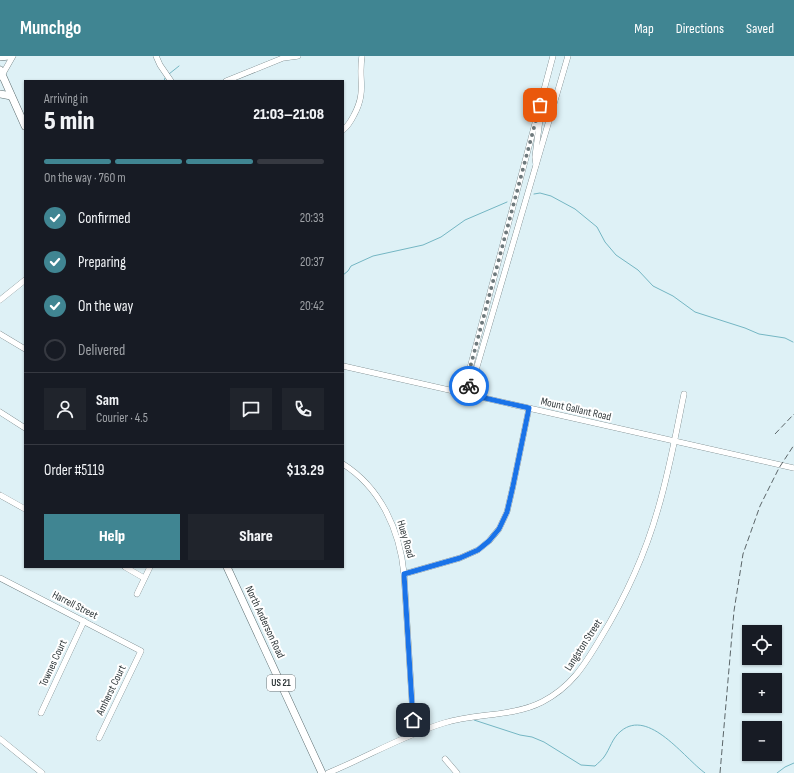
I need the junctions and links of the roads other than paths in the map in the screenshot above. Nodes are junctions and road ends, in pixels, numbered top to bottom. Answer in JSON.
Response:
{"nodes":[{"id":1,"x":9,"y":56,"type":"edge"},
{"id":2,"x":13,"y":56,"type":"edge"},
{"id":3,"x":156,"y":56,"type":"edge"},
{"id":4,"x":298,"y":56,"type":"edge"},
{"id":5,"x":362,"y":56,"type":"edge"},
{"id":6,"x":553,"y":56,"type":"edge"},
{"id":7,"x":568,"y":56,"type":"edge"},
{"id":8,"x":0,"y":57,"type":"edge"},
{"id":9,"x":284,"y":57,"type":"edge"},
{"id":10,"x":1,"y":74,"type":"edge"},
{"id":11,"x":170,"y":80,"type":"edge"},
{"id":12,"x":228,"y":80,"type":"edge"},
{"id":13,"x":0,"y":83,"type":"edge"},
{"id":14,"x":0,"y":94,"type":"edge"},
{"id":15,"x":12,"y":96,"type":"junction"},
{"id":16,"x":541,"y":101,"type":"junction"},
{"id":17,"x":24,"y":124,"type":"edge"},
{"id":18,"x":344,"y":129,"type":"edge"},
{"id":19,"x":525,"y":161,"type":"junction"},
{"id":20,"x":536,"y":164,"type":"junction"},
{"id":21,"x":24,"y":281,"type":"edge"},
{"id":22,"x":0,"y":300,"type":"edge"},
{"id":23,"x":0,"y":334,"type":"edge"},
{"id":24,"x":24,"y":348,"type":"edge"},
{"id":25,"x":344,"y":366,"type":"edge"},
{"id":26,"x":470,"y":380,"type":"junction"},
{"id":27,"x":467,"y":394,"type":"junction"},
{"id":28,"x":684,"y":394,"type":"dead end"},
{"id":29,"x":529,"y":408,"type":"junction"},
{"id":30,"x":0,"y":412,"type":"edge"},
{"id":31,"x":24,"y":427,"type":"edge"},
{"id":32,"x":674,"y":441,"type":"junction"},
{"id":33,"x":344,"y":465,"type":"edge"},
{"id":34,"x":794,"y":468,"type":"edge"},
{"id":35,"x":0,"y":495,"type":"edge"},
{"id":36,"x":24,"y":509,"type":"edge"},
{"id":37,"x":127,"y":568,"type":"edge"},
{"id":38,"x":149,"y":568,"type":"edge"},
{"id":39,"x":227,"y":568,"type":"edge"},
{"id":40,"x":404,"y":574,"type":"junction"},
{"id":41,"x":0,"y":578,"type":"edge"},
{"id":42,"x":144,"y":578,"type":"junction"},
{"id":43,"x":137,"y":594,"type":"dead end"},
{"id":44,"x":84,"y":621,"type":"junction"},
{"id":45,"x":141,"y":651,"type":"joint"},
{"id":46,"x":41,"y":713,"type":"dead end"},
{"id":47,"x":414,"y":734,"type":"junction"},
{"id":48,"x":99,"y":738,"type":"dead end"},
{"id":49,"x":0,"y":739,"type":"edge"},
{"id":50,"x":445,"y":759,"type":"dead end"},
{"id":51,"x":42,"y":773,"type":"edge"},
{"id":52,"x":322,"y":773,"type":"edge"},
{"id":53,"x":328,"y":773,"type":"edge"},
{"id":54,"x":457,"y":773,"type":"edge"}],
"edges":[{"from":1,"to":8,"type":"main road"},
{"from":2,"to":10,"type":"street"},
{"from":3,"to":11,"type":"street"},
{"from":4,"to":9,"type":"street"},
{"from":5,"to":18,"type":"street"},
{"from":6,"to":16,"type":"street"},
{"from":7,"to":20,"type":"street"},
{"from":9,"to":12,"type":"street"},
{"from":10,"to":13,"type":"street"},
{"from":10,"to":15,"type":"main road"},
{"from":14,"to":15,"type":"main road"},
{"from":15,"to":17,"type":"main road"},
{"from":16,"to":19,"type":"street"},
{"from":16,"to":20,"type":"street"},
{"from":19,"to":20,"type":"street"},
{"from":19,"to":26,"type":"street"},
{"from":20,"to":26,"type":"street"},
{"from":21,"to":22,"type":"street"},
{"from":23,"to":24,"type":"street"},
{"from":25,"to":27,"type":"street","name":"Mount Gallant Road"},
{"from":26,"to":27,"type":"street"},
{"from":27,"to":29,"type":"street","name":"Mount Gallant Road"},
{"from":28,"to":32,"type":"street","name":"Langston Street"},
{"from":29,"to":32,"type":"street","name":"Mount Gallant Road"},
{"from":29,"to":40,"type":"street"},
{"from":30,"to":31,"type":"street"},
{"from":32,"to":34,"type":"street","name":"Mount Gallant Road"},
{"from":32,"to":47,"type":"street","name":"Langston Street"},
{"from":33,"to":40,"type":"street","name":"Huey Road"},
{"from":35,"to":36,"type":"street"},
{"from":37,"to":42,"type":"street"},
{"from":38,"to":42,"type":"street"},
{"from":39,"to":52,"type":"main road","name":"North Anderson Road","number":"US 21"},
{"from":40,"to":47,"type":"street","name":"Huey Road"},
{"from":41,"to":44,"type":"street","name":"Harrell Street"},
{"from":42,"to":43,"type":"street"},
{"from":44,"to":45,"type":"street","name":"Harrell Street"},
{"from":44,"to":46,"type":"street","name":"Townes Court"},
{"from":45,"to":48,"type":"street","name":"Amherst Court"},
{"from":47,"to":53,"type":"street","name":"Langston Street"},
{"from":49,"to":51,"type":"street"},
{"from":50,"to":54,"type":"street"}]}
